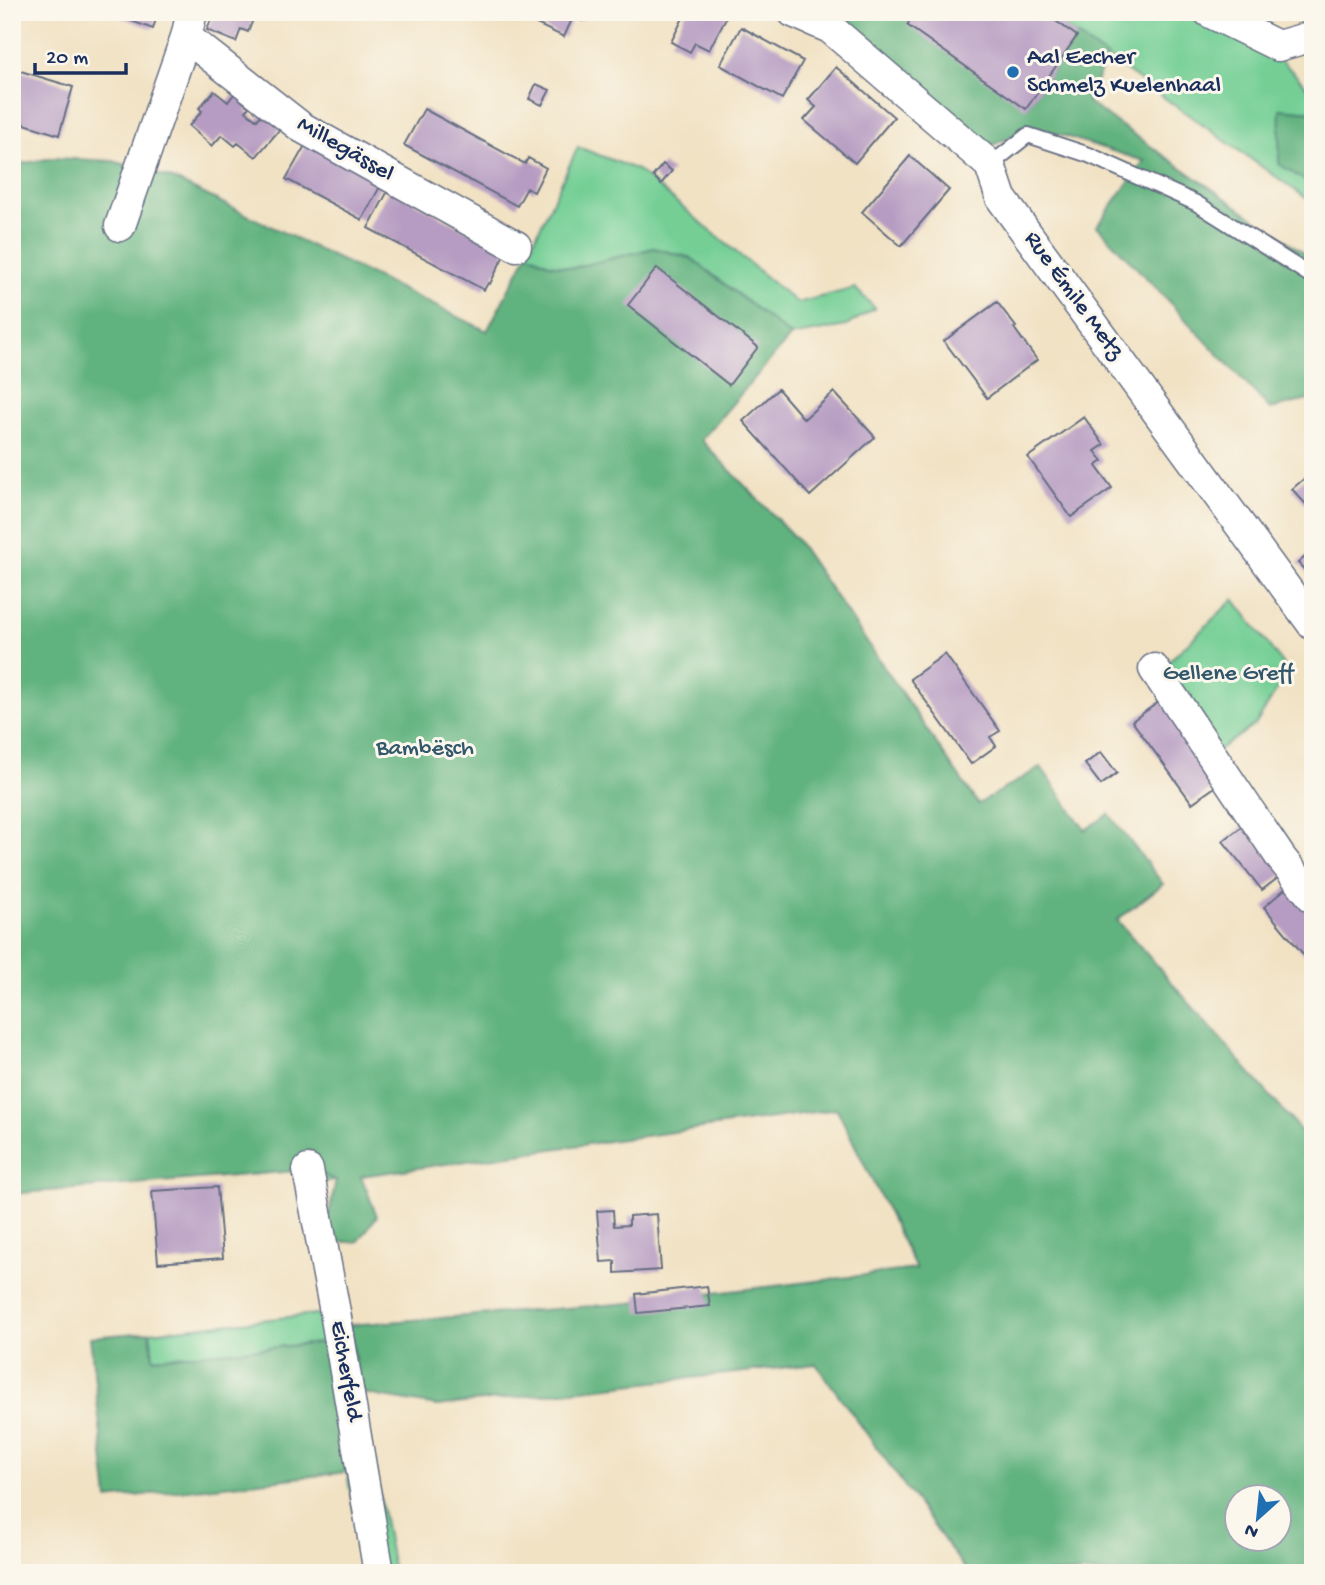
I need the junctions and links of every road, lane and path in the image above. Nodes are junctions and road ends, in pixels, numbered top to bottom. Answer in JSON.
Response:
{"nodes":[{"id":1,"x":793,"y":12,"type":"edge"},
{"id":2,"x":1209,"y":12,"type":"edge"},
{"id":3,"x":189,"y":25,"type":"edge"},
{"id":4,"x":1313,"y":36,"type":"edge"},
{"id":5,"x":990,"y":165,"type":"junction"},
{"id":6,"x":120,"y":226,"type":"dead end"},
{"id":7,"x":516,"y":246,"type":"dead end"},
{"id":8,"x":1313,"y":277,"type":"edge"},
{"id":9,"x":1313,"y":625,"type":"edge"},
{"id":10,"x":1154,"y":670,"type":"dead end"},
{"id":11,"x":1313,"y":898,"type":"edge"},
{"id":12,"x":308,"y":1170,"type":"dead end"},
{"id":13,"x":379,"y":1573,"type":"edge"}],
"edges":[{"from":1,"to":5,"type":"street"},
{"from":2,"to":4,"type":"street"},
{"from":3,"to":6,"type":"street","name":"Millegässel"},
{"from":3,"to":7,"type":"street","name":"Millegässel"},
{"from":5,"to":8,"type":"lane"},
{"from":5,"to":9,"type":"street","name":"Rue Émile Metz"},
{"from":10,"to":11,"type":"street"},
{"from":12,"to":13,"type":"street","name":"Eicherfeld"}]}
